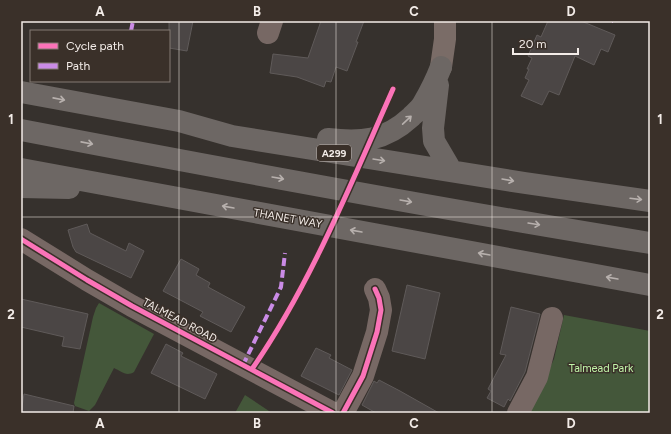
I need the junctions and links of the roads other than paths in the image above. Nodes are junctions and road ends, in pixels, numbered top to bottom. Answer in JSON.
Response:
{"nodes":[{"id":1,"x":445,"y":21,"type":"edge"},
{"id":2,"x":441,"y":68,"type":"junction"},
{"id":3,"x":21,"y":92,"type":"edge"},
{"id":4,"x":179,"y":121,"type":"junction"},
{"id":5,"x":21,"y":130,"type":"edge"},
{"id":6,"x":21,"y":169,"type":"edge"},
{"id":7,"x":451,"y":170,"type":"junction"},
{"id":8,"x":21,"y":187,"type":"edge"},
{"id":9,"x":119,"y":188,"type":"junction"},
{"id":10,"x":650,"y":201,"type":"edge"},
{"id":11,"x":21,"y":240,"type":"edge"},
{"id":12,"x":650,"y":243,"type":"edge"},
{"id":13,"x":650,"y":285,"type":"edge"},
{"id":14,"x":375,"y":289,"type":"dead end"},
{"id":15,"x":552,"y":318,"type":"dead end"},
{"id":16,"x":333,"y":413,"type":"edge"},
{"id":17,"x":343,"y":413,"type":"edge"},
{"id":18,"x":518,"y":413,"type":"edge"}],
"edges":[{"from":1,"to":2,"type":"street"},
{"from":4,"to":2,"type":"highway","one_way":true},
{"from":2,"to":7,"type":"highway"},
{"from":3,"to":4,"type":"highway","number":"A299","one_way":true},
{"from":4,"to":7,"type":"highway","number":"A299","one_way":true},
{"from":5,"to":12,"type":"highway","one_way":true},
{"from":6,"to":9,"type":"highway","name":"THANET WAY"},
{"from":7,"to":10,"type":"highway","number":"A299","one_way":true},
{"from":8,"to":9,"type":"highway"},
{"from":13,"to":9,"type":"highway","name":"THANET WAY","one_way":true},
{"from":11,"to":16,"type":"street","name":"TALMEAD ROAD"},
{"from":14,"to":17,"type":"street"},
{"from":15,"to":18,"type":"street"}]}
